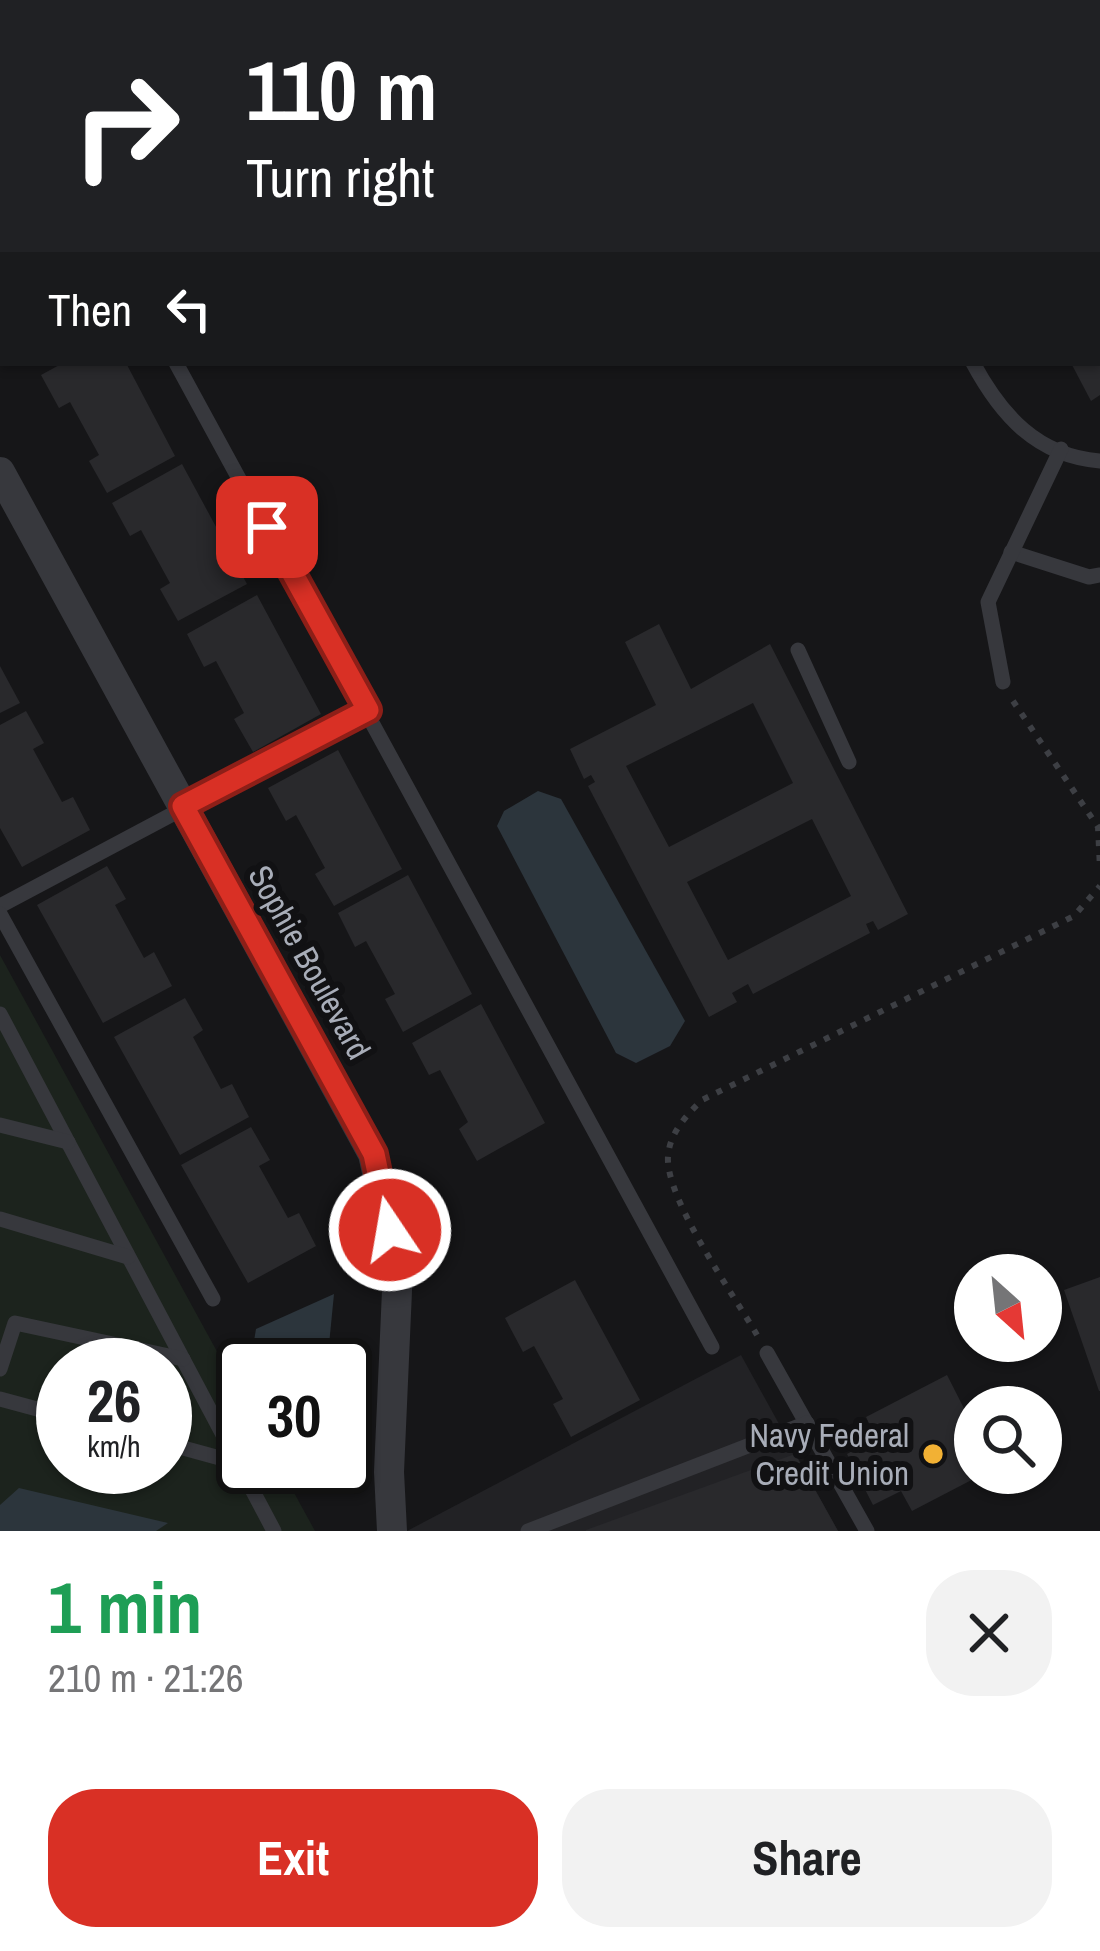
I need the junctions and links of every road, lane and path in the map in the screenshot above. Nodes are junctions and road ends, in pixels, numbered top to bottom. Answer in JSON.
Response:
{"nodes":[{"id":1,"x":178,"y":366,"type":"edge"},
{"id":2,"x":975,"y":366,"type":"edge"},
{"id":3,"x":1061,"y":449,"type":"junction"},
{"id":4,"x":1100,"y":461,"type":"edge"},
{"id":5,"x":0,"y":472,"type":"edge"},
{"id":6,"x":1011,"y":552,"type":"junction"},
{"id":7,"x":1100,"y":575,"type":"edge"},
{"id":8,"x":798,"y":650,"type":"dead end"},
{"id":9,"x":1003,"y":682,"type":"joint"},
{"id":10,"x":368,"y":710,"type":"junction"},
{"id":11,"x":849,"y":762,"type":"dead end"},
{"id":12,"x":183,"y":806,"type":"junction"},
{"id":13,"x":1100,"y":869,"type":"edge"},
{"id":14,"x":1100,"y":886,"type":"edge"},
{"id":15,"x":0,"y":910,"type":"edge"},
{"id":16,"x":0,"y":1014,"type":"edge"},
{"id":17,"x":8,"y":1042,"type":"edge"},
{"id":18,"x":0,"y":1125,"type":"edge"},
{"id":19,"x":68,"y":1142,"type":"junction"},
{"id":20,"x":0,"y":1219,"type":"edge"},
{"id":21,"x":128,"y":1257,"type":"junction"},
{"id":22,"x":213,"y":1299,"type":"dead end"},
{"id":23,"x":85,"y":1338,"type":"edge"},
{"id":24,"x":172,"y":1338,"type":"edge"},
{"id":25,"x":712,"y":1347,"type":"dead end"},
{"id":26,"x":767,"y":1353,"type":"joint"},
{"id":27,"x":0,"y":1369,"type":"edge"},
{"id":28,"x":192,"y":1376,"type":"edge"},
{"id":29,"x":0,"y":1400,"type":"edge"},
{"id":30,"x":36,"y":1409,"type":"edge"},
{"id":31,"x":216,"y":1421,"type":"edge"},
{"id":32,"x":807,"y":1423,"type":"junction"},
{"id":33,"x":253,"y":1494,"type":"edge"},
{"id":34,"x":270,"y":1530,"type":"edge"},
{"id":35,"x":392,"y":1531,"type":"edge"},
{"id":36,"x":528,"y":1531,"type":"edge"},
{"id":37,"x":867,"y":1531,"type":"edge"}],
"edges":[{"from":1,"to":10,"type":"lane"},
{"from":2,"to":3,"type":"lane"},
{"from":3,"to":4,"type":"lane"},
{"from":3,"to":6,"type":"lane"},
{"from":5,"to":12,"type":"street","name":"Sophie Boulevard"},
{"from":6,"to":7,"type":"lane"},
{"from":6,"to":9,"type":"lane"},
{"from":8,"to":11,"type":"lane"},
{"from":9,"to":13,"type":"path"},
{"from":10,"to":12,"type":"lane"},
{"from":10,"to":25,"type":"lane"},
{"from":12,"to":15,"type":"lane"},
{"from":12,"to":35,"type":"street","name":"Sophie Boulevard"},
{"from":14,"to":26,"type":"path"},
{"from":15,"to":22,"type":"lane"},
{"from":16,"to":17,"type":"lane"},
{"from":17,"to":19,"type":"lane"},
{"from":18,"to":19,"type":"lane"},
{"from":19,"to":21,"type":"lane"},
{"from":20,"to":21,"type":"lane"},
{"from":21,"to":24,"type":"lane"},
{"from":23,"to":27,"type":"lane"},
{"from":26,"to":32,"type":"lane"},
{"from":28,"to":31,"type":"lane"},
{"from":29,"to":30,"type":"lane"},
{"from":32,"to":36,"type":"lane"},
{"from":32,"to":37,"type":"lane"},
{"from":33,"to":34,"type":"lane"}]}
